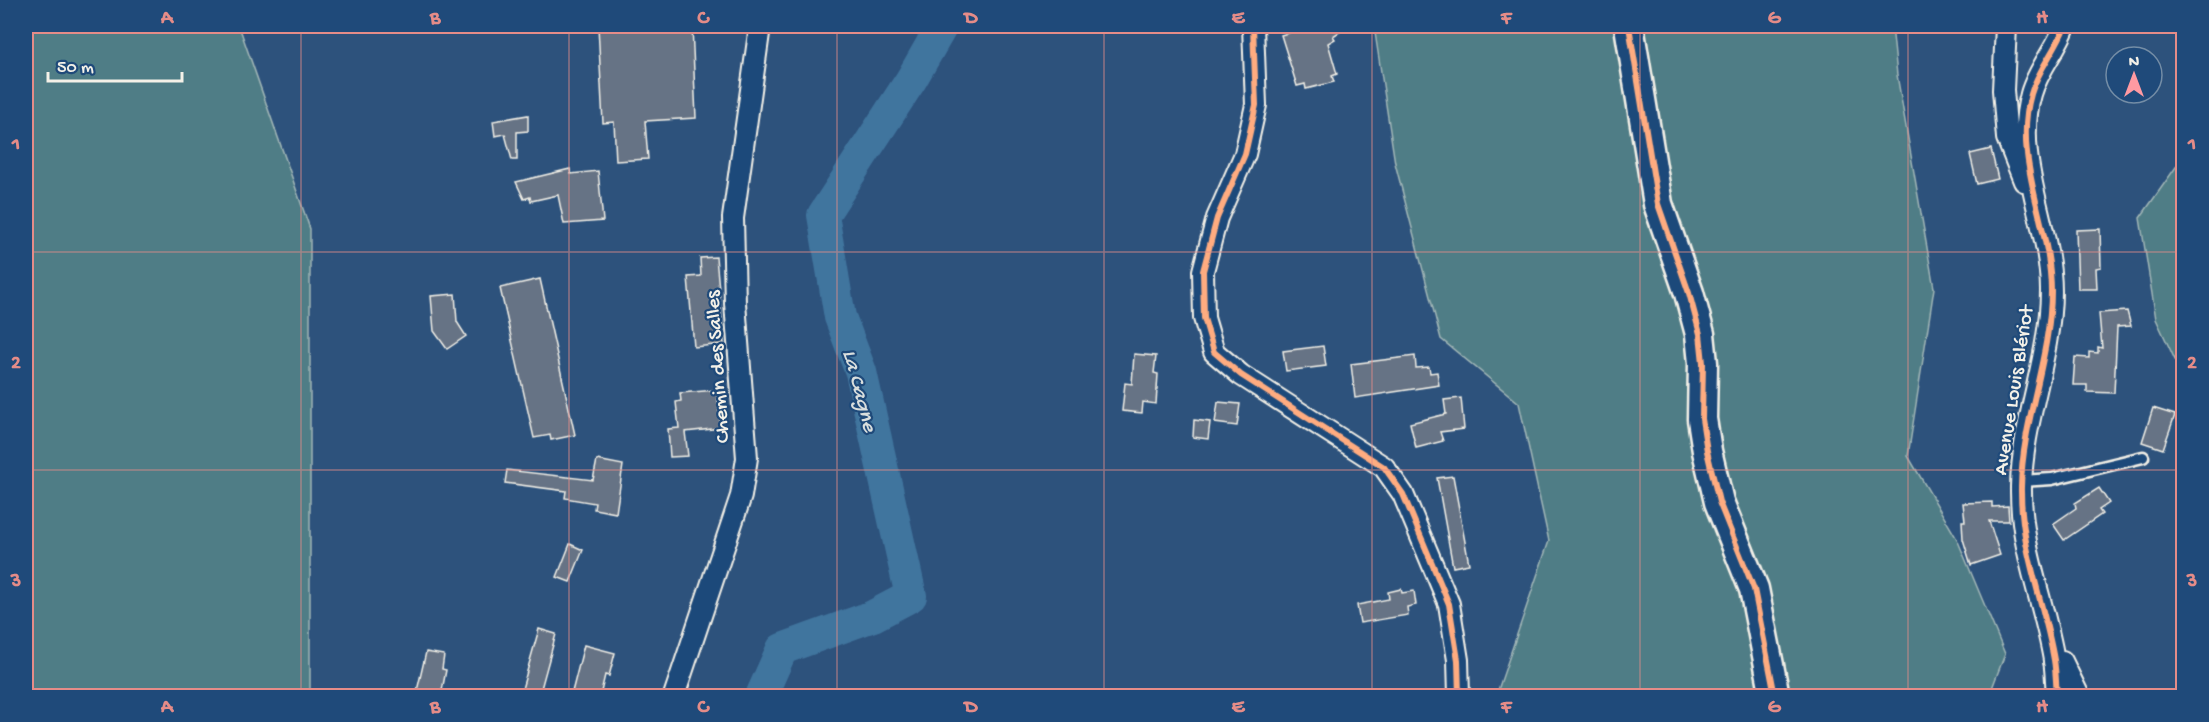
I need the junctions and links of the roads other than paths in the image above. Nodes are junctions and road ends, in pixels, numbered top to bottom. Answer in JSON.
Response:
{"nodes":[{"id":1,"x":760,"y":26,"type":"edge"},
{"id":2,"x":1252,"y":26,"type":"edge"},
{"id":3,"x":1629,"y":26,"type":"edge"},
{"id":4,"x":2006,"y":26,"type":"edge"},
{"id":5,"x":2065,"y":26,"type":"edge"},
{"id":6,"x":2032,"y":188,"type":"junction"},
{"id":7,"x":2143,"y":456,"type":"dead end"},
{"id":8,"x":2022,"y":481,"type":"junction"},
{"id":9,"x":2054,"y":661,"type":"junction"},
{"id":10,"x":674,"y":696,"type":"edge"},
{"id":11,"x":1459,"y":696,"type":"edge"},
{"id":12,"x":1775,"y":696,"type":"edge"},
{"id":13,"x":2057,"y":696,"type":"edge"},
{"id":14,"x":2079,"y":696,"type":"edge"}],
"edges":[{"from":1,"to":10,"type":"street","name":"Chemin des Salles"},
{"from":2,"to":11,"type":"street"},
{"from":3,"to":12,"type":"street"},
{"from":4,"to":6,"type":"street"},
{"from":5,"to":6,"type":"street","name":"Avenue Louis Blériot"},
{"from":6,"to":8,"type":"street","name":"Avenue Louis Blériot"},
{"from":7,"to":8,"type":"lane"},
{"from":8,"to":9,"type":"street","name":"Avenue Louis Blériot"},
{"from":9,"to":13,"type":"street","name":"Avenue Louis Blériot"},
{"from":9,"to":14,"type":"street"}]}
